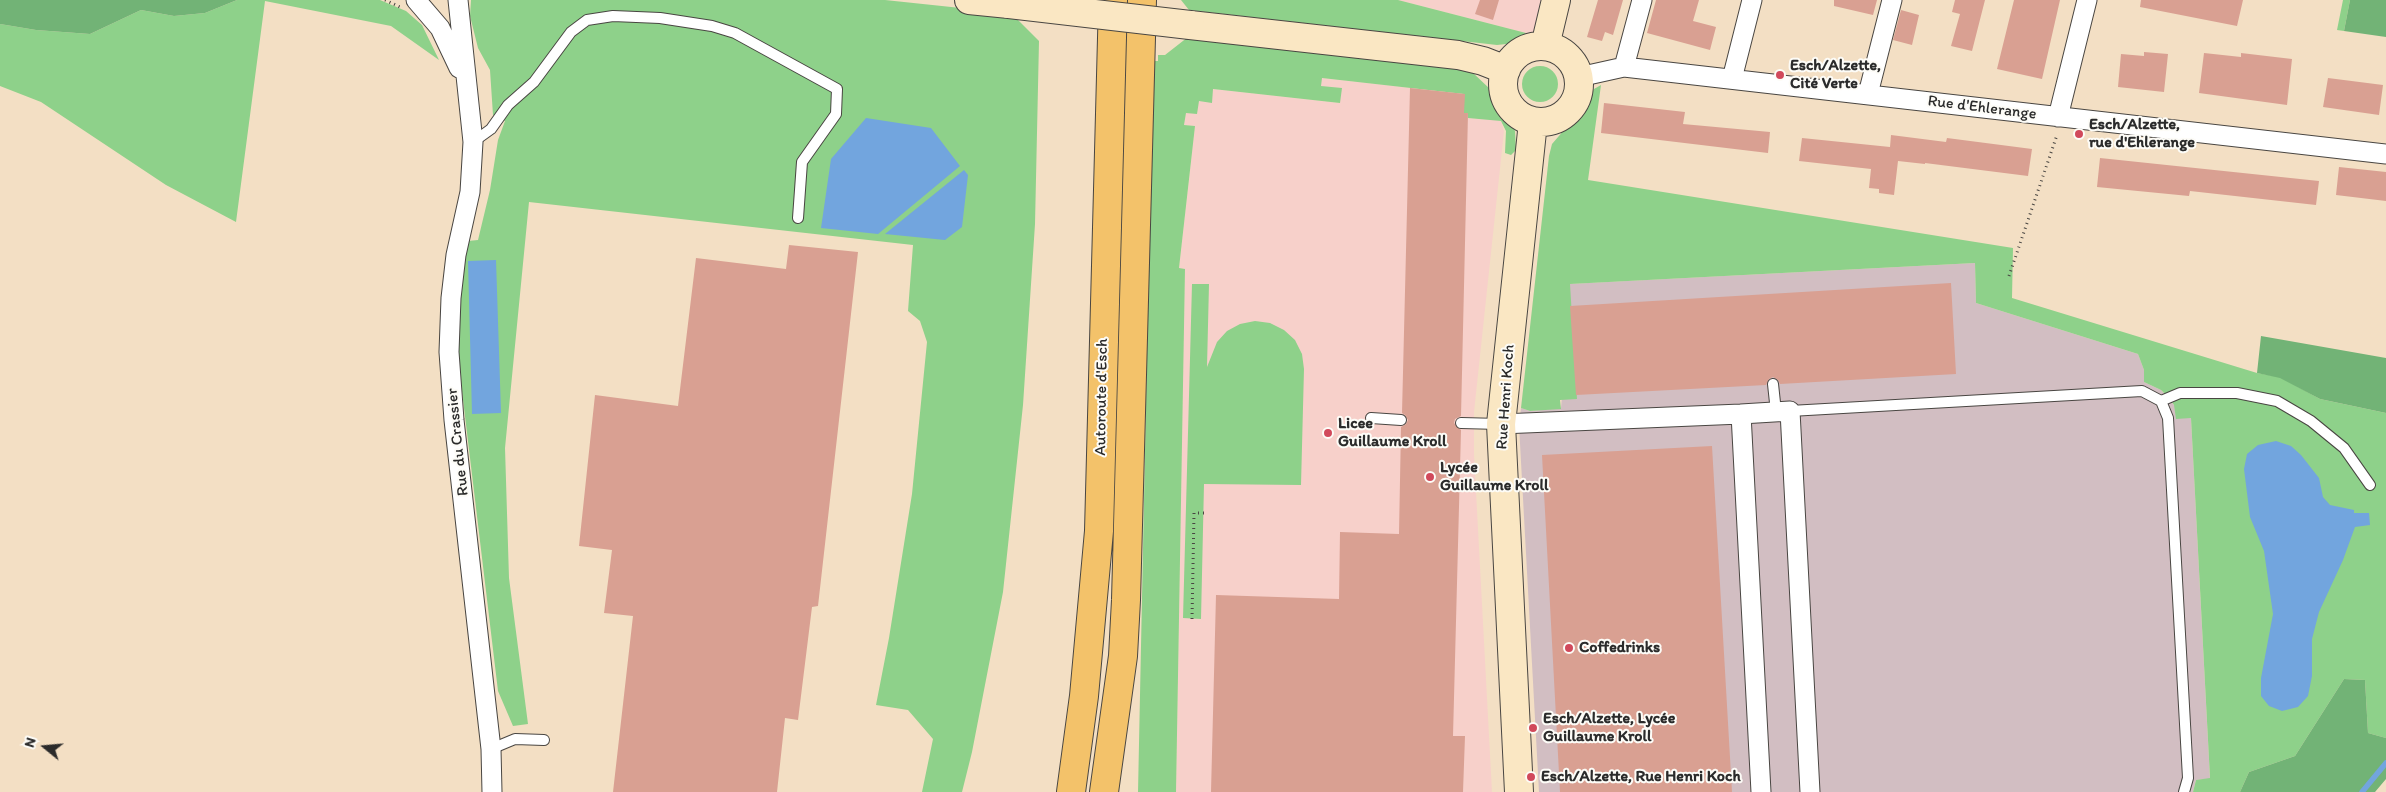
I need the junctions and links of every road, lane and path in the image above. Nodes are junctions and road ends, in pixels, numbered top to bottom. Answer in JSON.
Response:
{"nodes":[{"id":1,"x":416,"y":0,"type":"edge"},
{"id":2,"x":458,"y":0,"type":"edge"},
{"id":3,"x":970,"y":0,"type":"edge"},
{"id":4,"x":1113,"y":0,"type":"edge"},
{"id":5,"x":1142,"y":0,"type":"edge"},
{"id":6,"x":1556,"y":0,"type":"edge"},
{"id":7,"x":1642,"y":0,"type":"edge"},
{"id":8,"x":1752,"y":0,"type":"edge"},
{"id":9,"x":1892,"y":0,"type":"edge"},
{"id":10,"x":2087,"y":0,"type":"edge"},
{"id":11,"x":1545,"y":46,"type":"junction"},
{"id":12,"x":1624,"y":67,"type":"junction"},
{"id":13,"x":1506,"y":70,"type":"junction"},
{"id":14,"x":1579,"y":77,"type":"junction"},
{"id":15,"x":1732,"y":79,"type":"junction"},
{"id":16,"x":467,"y":93,"type":"junction"},
{"id":17,"x":1868,"y":94,"type":"junction"},
{"id":18,"x":2058,"y":117,"type":"junction"},
{"id":19,"x":1533,"y":122,"type":"junction"},
{"id":20,"x":474,"y":142,"type":"junction"},
{"id":21,"x":2386,"y":154,"type":"edge"},
{"id":22,"x":798,"y":218,"type":"dead end"},
{"id":23,"x":2009,"y":276,"type":"dead end"},
{"id":24,"x":1774,"y":384,"type":"dead end"},
{"id":25,"x":2162,"y":401,"type":"junction"},
{"id":26,"x":1783,"y":412,"type":"junction"},
{"id":27,"x":1742,"y":414,"type":"junction"},
{"id":28,"x":1371,"y":418,"type":"dead end"},
{"id":29,"x":1401,"y":420,"type":"dead end"},
{"id":30,"x":1461,"y":423,"type":"dead end"},
{"id":31,"x":1502,"y":424,"type":"junction"},
{"id":32,"x":2370,"y":485,"type":"dead end"},
{"id":33,"x":1205,"y":513,"type":"dead end"},
{"id":34,"x":1192,"y":620,"type":"dead end"},
{"id":35,"x":544,"y":740,"type":"dead end"},
{"id":36,"x":491,"y":749,"type":"junction"},
{"id":37,"x":492,"y":792,"type":"edge"},
{"id":38,"x":1071,"y":792,"type":"edge"},
{"id":39,"x":1104,"y":792,"type":"edge"},
{"id":40,"x":1519,"y":792,"type":"edge"},
{"id":41,"x":1761,"y":792,"type":"edge"},
{"id":42,"x":1810,"y":792,"type":"edge"},
{"id":43,"x":2184,"y":792,"type":"edge"}],
"edges":[{"from":1,"to":16,"type":"street"},
{"from":2,"to":16,"type":"street"},
{"from":3,"to":13,"type":"main road","bridge":true},
{"from":4,"to":38,"type":"highway","name":"Autoroute d'Esch"},
{"from":5,"to":39,"type":"highway","name":"Autoroute d'Esch"},
{"from":6,"to":11,"type":"main road"},
{"from":7,"to":12,"type":"street"},
{"from":8,"to":15,"type":"street"},
{"from":9,"to":17,"type":"street"},
{"from":10,"to":18,"type":"street"},
{"from":11,"to":13,"type":"main road"},
{"from":11,"to":14,"type":"main road"},
{"from":12,"to":14,"type":"street","name":"Rue d'Ehlerange"},
{"from":12,"to":15,"type":"street","name":"Rue d'Ehlerange"},
{"from":13,"to":19,"type":"main road"},
{"from":14,"to":19,"type":"main road"},
{"from":15,"to":17,"type":"street","name":"Rue d'Ehlerange"},
{"from":16,"to":20,"type":"street","name":"Rue du Crassier"},
{"from":17,"to":18,"type":"street","name":"Rue d'Ehlerange"},
{"from":18,"to":21,"type":"street","name":"Rue d'Ehlerange"},
{"from":18,"to":23,"type":"path"},
{"from":19,"to":31,"type":"main road","name":"Rue Henri Koch"},
{"from":20,"to":22,"type":"lane"},
{"from":20,"to":36,"type":"street","name":"Rue du Crassier"},
{"from":24,"to":26,"type":"lane"},
{"from":25,"to":26,"type":"lane"},
{"from":25,"to":32,"type":"lane"},
{"from":25,"to":43,"type":"lane"},
{"from":26,"to":27,"type":"street"},
{"from":26,"to":42,"type":"street"},
{"from":27,"to":31,"type":"street"},
{"from":27,"to":41,"type":"street"},
{"from":28,"to":29,"type":"lane"},
{"from":30,"to":31,"type":"lane"},
{"from":31,"to":40,"type":"main road","name":"Rue Henri Koch"},
{"from":33,"to":34,"type":"path"},
{"from":35,"to":36,"type":"lane"},
{"from":36,"to":37,"type":"street","name":"Rue du Crassier"}]}
